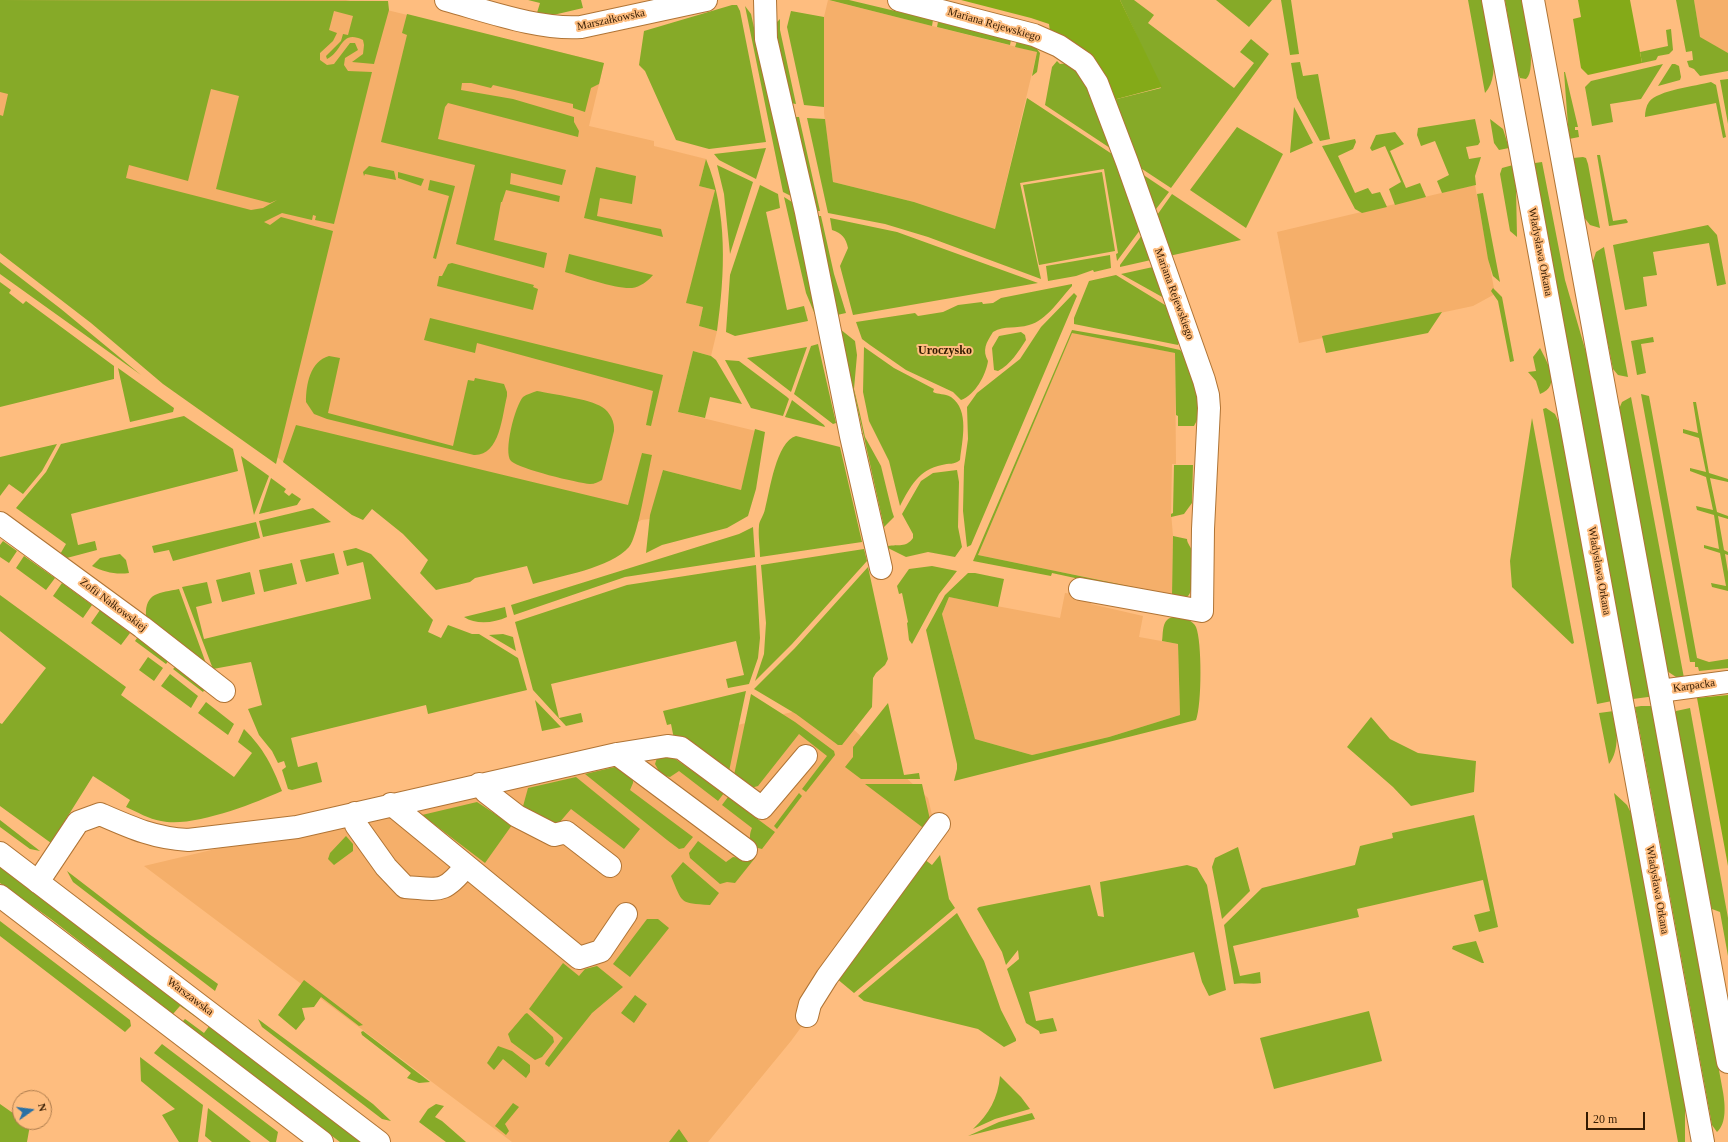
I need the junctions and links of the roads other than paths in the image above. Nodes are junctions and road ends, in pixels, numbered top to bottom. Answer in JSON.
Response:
{"nodes":[{"id":1,"x":446,"y":0,"type":"edge"},
{"id":2,"x":706,"y":0,"type":"edge"},
{"id":3,"x":764,"y":0,"type":"edge"},
{"id":4,"x":899,"y":0,"type":"edge"},
{"id":5,"x":1493,"y":0,"type":"edge"},
{"id":6,"x":1533,"y":0,"type":"edge"},
{"id":7,"x":0,"y":523,"type":"edge"},
{"id":8,"x":881,"y":568,"type":"dead end"},
{"id":9,"x":1080,"y":589,"type":"dead end"},
{"id":10,"x":1728,"y":682,"type":"edge"},
{"id":11,"x":224,"y":691,"type":"dead end"},
{"id":12,"x":1660,"y":692,"type":"junction"},
{"id":13,"x":617,"y":754,"type":"junction"},
{"id":14,"x":806,"y":756,"type":"dead end"},
{"id":15,"x":479,"y":784,"type":"junction"},
{"id":16,"x":391,"y":804,"type":"junction"},
{"id":17,"x":355,"y":813,"type":"junction"},
{"id":18,"x":939,"y":824,"type":"dead end"},
{"id":19,"x":746,"y":850,"type":"dead end"},
{"id":20,"x":0,"y":852,"type":"edge"},
{"id":21,"x":466,"y":866,"type":"junction"},
{"id":22,"x":610,"y":866,"type":"dead end"},
{"id":23,"x":38,"y":882,"type":"junction"},
{"id":24,"x":0,"y":896,"type":"edge"},
{"id":25,"x":626,"y":914,"type":"dead end"},
{"id":26,"x":807,"y":1016,"type":"dead end"},
{"id":27,"x":1728,"y":1062,"type":"edge"},
{"id":28,"x":322,"y":1142,"type":"edge"},
{"id":29,"x":379,"y":1142,"type":"edge"},
{"id":30,"x":1703,"y":1142,"type":"edge"}],
"edges":[{"from":1,"to":2,"type":"street","name":"Marszałkowska"},
{"from":3,"to":8,"type":"street"},
{"from":4,"to":9,"type":"street","name":"Mariana Rejewskiego"},
{"from":5,"to":30,"type":"street","name":"Władysława Orkana"},
{"from":6,"to":12,"type":"street"},
{"from":7,"to":11,"type":"street","name":"Zofii Nałkowskiej"},
{"from":10,"to":12,"type":"street","name":"Karpacka"},
{"from":12,"to":27,"type":"street"},
{"from":13,"to":14,"type":"street"},
{"from":13,"to":15,"type":"street"},
{"from":13,"to":19,"type":"street"},
{"from":15,"to":16,"type":"street"},
{"from":15,"to":22,"type":"street"},
{"from":16,"to":17,"type":"street"},
{"from":16,"to":21,"type":"street"},
{"from":17,"to":21,"type":"street"},
{"from":17,"to":23,"type":"street"},
{"from":18,"to":26,"type":"street"},
{"from":20,"to":23,"type":"street","name":"Warszawska"},
{"from":21,"to":25,"type":"street"},
{"from":23,"to":29,"type":"street","name":"Warszawska"},
{"from":24,"to":28,"type":"street"}]}
